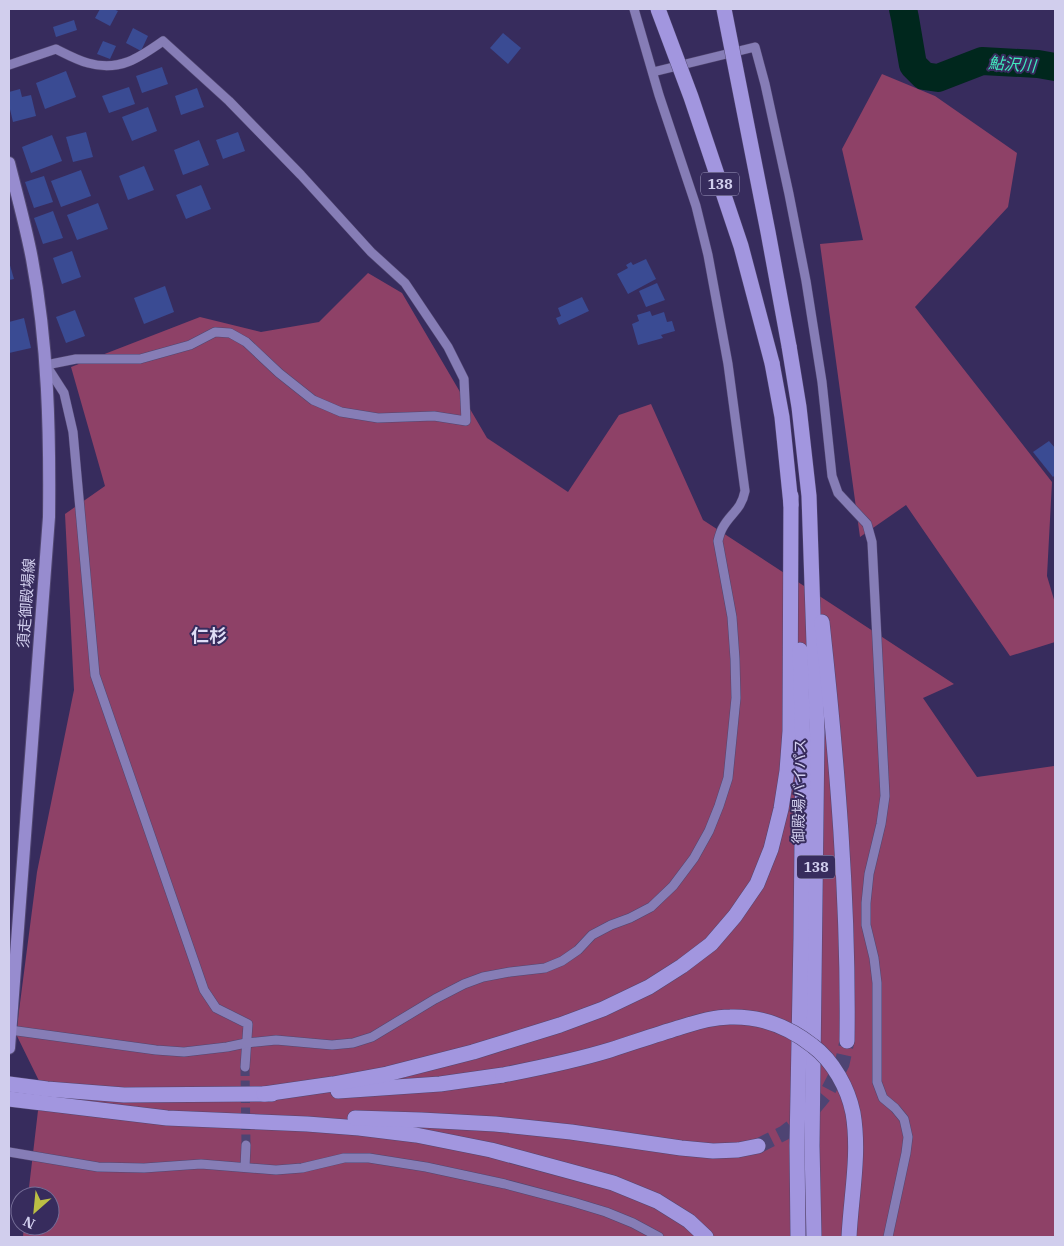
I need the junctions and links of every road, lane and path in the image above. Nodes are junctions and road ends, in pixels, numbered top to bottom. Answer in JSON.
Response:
{"nodes":[{"id":1,"x":634,"y":9,"type":"edge"},
{"id":2,"x":658,"y":9,"type":"edge"},
{"id":3,"x":724,"y":9,"type":"edge"},
{"id":4,"x":9,"y":65,"type":"edge"},
{"id":5,"x":652,"y":72,"type":"junction"},
{"id":6,"x":9,"y":163,"type":"edge"},
{"id":7,"x":13,"y":195,"type":"edge"},
{"id":8,"x":46,"y":365,"type":"junction"},
{"id":9,"x":791,"y":496,"type":"junction"},
{"id":10,"x":809,"y":496,"type":"junction"},
{"id":11,"x":10,"y":1030,"type":"junction"},
{"id":12,"x":847,"y":1041,"type":"tunnel mouth"},
{"id":13,"x":246,"y":1043,"type":"junction"},
{"id":14,"x":9,"y":1048,"type":"edge"},
{"id":15,"x":245,"y":1067,"type":"tunnel mouth"},
{"id":16,"x":9,"y":1084,"type":"edge"},
{"id":17,"x":264,"y":1094,"type":"junction"},
{"id":18,"x":46,"y":1096,"type":"junction"},
{"id":19,"x":9,"y":1099,"type":"edge"},
{"id":20,"x":121,"y":1112,"type":"junction"},
{"id":21,"x":246,"y":1145,"type":"tunnel mouth"},
{"id":22,"x":758,"y":1146,"type":"tunnel mouth"},
{"id":23,"x":9,"y":1152,"type":"edge"},
{"id":24,"x":245,"y":1167,"type":"junction"},
{"id":25,"x":659,"y":1237,"type":"edge"},
{"id":26,"x":706,"y":1237,"type":"edge"},
{"id":27,"x":798,"y":1237,"type":"edge"},
{"id":28,"x":814,"y":1237,"type":"edge"},
{"id":29,"x":849,"y":1237,"type":"edge"},
{"id":30,"x":888,"y":1237,"type":"edge"}],
"edges":[{"from":1,"to":5,"type":"street"},
{"from":2,"to":9,"type":"highway","name":"御殿場バイパス","number":"138","bridge":true},
{"from":3,"to":10,"type":"highway","name":"御殿場バイパス","number":"138","bridge":true},
{"from":4,"to":8,"type":"street"},
{"from":5,"to":13,"type":"street"},
{"from":5,"to":30,"type":"street"},
{"from":6,"to":7,"type":"main road","name":"須走御殿場線"},
{"from":7,"to":8,"type":"main road","name":"須走御殿場線"},
{"from":8,"to":11,"type":"main road","name":"須走御殿場線"},
{"from":8,"to":13,"type":"street"},
{"from":9,"to":17,"type":"highway"},
{"from":9,"to":27,"type":"highway","name":"御殿場バイパス","number":"138"},
{"from":10,"to":12,"type":"highway"},
{"from":10,"to":28,"type":"highway","name":"御殿場バイパス","number":"138"},
{"from":11,"to":13,"type":"street"},
{"from":11,"to":14,"type":"main road","name":"須走御殿場線"},
{"from":13,"to":15,"type":"street"},
{"from":16,"to":18,"type":"highway"},
{"from":17,"to":18,"type":"highway"},
{"from":17,"to":29,"type":"highway","bridge":true},
{"from":18,"to":19,"type":"highway"},
{"from":18,"to":20,"type":"highway"},
{"from":20,"to":22,"type":"highway"},
{"from":20,"to":26,"type":"highway"},
{"from":21,"to":24,"type":"street"},
{"from":23,"to":24,"type":"street"},
{"from":24,"to":25,"type":"street"}]}
